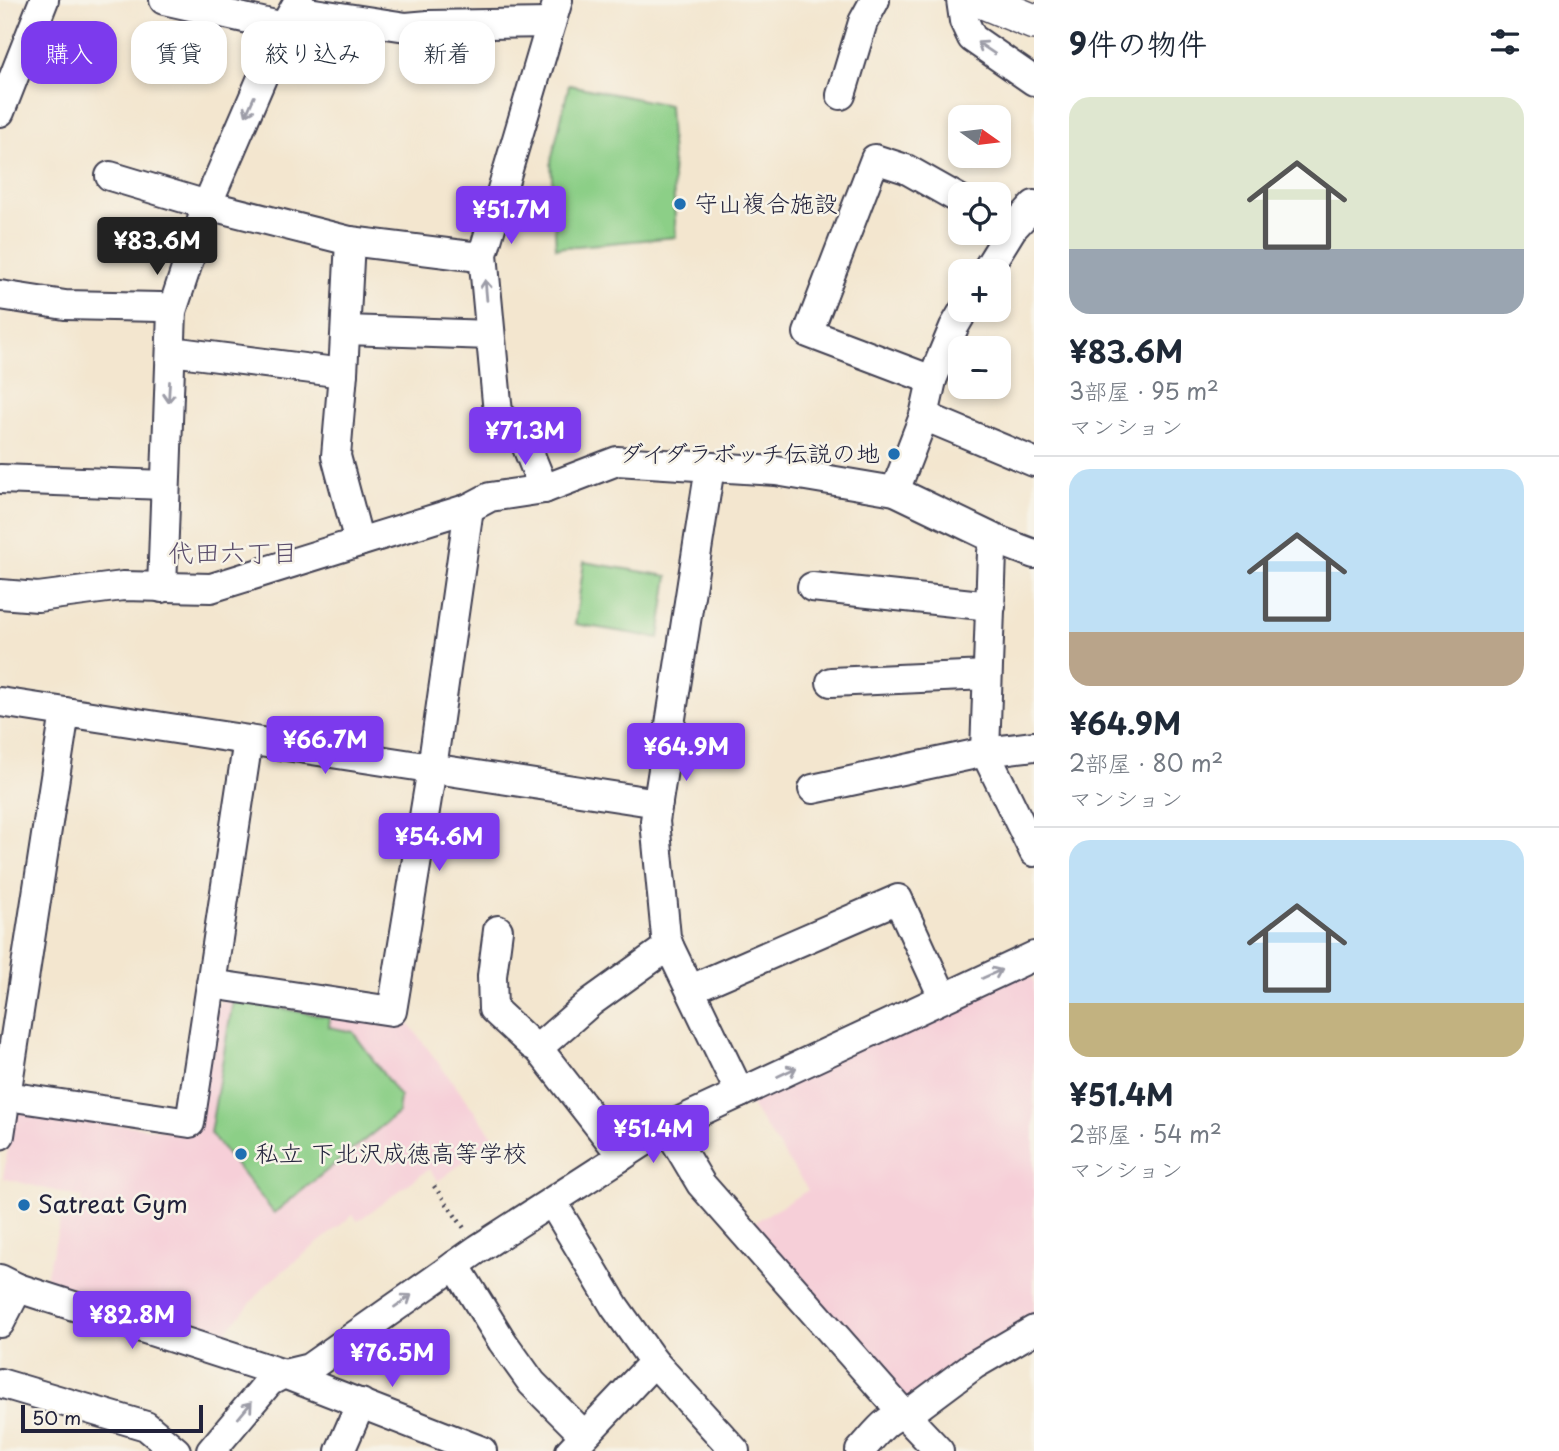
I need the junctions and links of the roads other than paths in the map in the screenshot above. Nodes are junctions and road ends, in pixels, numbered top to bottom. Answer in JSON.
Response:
{"nodes":[{"id":1,"x":44,"y":0,"type":"edge"},
{"id":2,"x":164,"y":0,"type":"edge"},
{"id":3,"x":875,"y":0,"type":"edge"},
{"id":4,"x":961,"y":0,"type":"edge"},
{"id":5,"x":981,"y":0,"type":"edge"},
{"id":6,"x":554,"y":11,"type":"edge"},
{"id":7,"x":293,"y":12,"type":"edge"},
{"id":8,"x":434,"y":12,"type":"edge"},
{"id":9,"x":1034,"y":22,"type":"edge"},
{"id":10,"x":1034,"y":81,"type":"edge"},
{"id":11,"x":841,"y":95,"type":"dead end"},
{"id":12,"x":0,"y":112,"type":"edge"},
{"id":13,"x":110,"y":176,"type":"dead end"},
{"id":14,"x":948,"y":193,"type":"edge"},
{"id":15,"x":207,"y":205,"type":"junction"},
{"id":16,"x":1034,"y":205,"type":"edge"},
{"id":17,"x":1011,"y":221,"type":"edge"},
{"id":18,"x":350,"y":241,"type":"junction"},
{"id":19,"x":483,"y":254,"type":"junction"},
{"id":20,"x":0,"y":295,"type":"edge"},
{"id":21,"x":172,"y":312,"type":"junction"},
{"id":22,"x":957,"y":322,"type":"edge"},
{"id":23,"x":346,"y":330,"type":"junction"},
{"id":24,"x":490,"y":335,"type":"junction"},
{"id":25,"x":171,"y":351,"type":"junction"},
{"id":26,"x":343,"y":373,"type":"junction"},
{"id":27,"x":932,"y":380,"type":"junction"},
{"id":28,"x":924,"y":416,"type":"junction"},
{"id":29,"x":1034,"y":462,"type":"edge"},
{"id":30,"x":710,"y":467,"type":"junction"},
{"id":31,"x":0,"y":479,"type":"edge"},
{"id":32,"x":165,"y":485,"type":"junction"},
{"id":33,"x":544,"y":489,"type":"junction"},
{"id":34,"x":895,"y":491,"type":"junction"},
{"id":35,"x":469,"y":508,"type":"junction"},
{"id":36,"x":997,"y":540,"type":"junction"},
{"id":37,"x":359,"y":542,"type":"junction"},
{"id":38,"x":1034,"y":554,"type":"edge"},
{"id":39,"x":812,"y":587,"type":"dead end"},
{"id":40,"x":162,"y":588,"type":"junction"},
{"id":41,"x":0,"y":594,"type":"edge"},
{"id":42,"x":991,"y":606,"type":"junction"},
{"id":43,"x":987,"y":675,"type":"junction"},
{"id":44,"x":831,"y":682,"type":"dead end"},
{"id":45,"x":0,"y":702,"type":"edge"},
{"id":46,"x":65,"y":712,"type":"junction"},
{"id":47,"x":248,"y":740,"type":"junction"},
{"id":48,"x":1034,"y":746,"type":"edge"},
{"id":49,"x":985,"y":752,"type":"junction"},
{"id":50,"x":432,"y":768,"type":"junction"},
{"id":51,"x":813,"y":789,"type":"dead end"},
{"id":52,"x":658,"y":803,"type":"junction"},
{"id":53,"x":1034,"y":852,"type":"edge"},
{"id":54,"x":498,"y":930,"type":"dead end"},
{"id":55,"x":668,"y":946,"type":"junction"},
{"id":56,"x":1032,"y":962,"type":"edge"},
{"id":57,"x":211,"y":984,"type":"junction"},
{"id":58,"x":691,"y":989,"type":"junction"},
{"id":59,"x":943,"y":997,"type":"junction"},
{"id":60,"x":538,"y":1048,"type":"junction"},
{"id":61,"x":740,"y":1093,"type":"junction"},
{"id":62,"x":6,"y":1096,"type":"junction"},
{"id":63,"x":667,"y":1127,"type":"junction"},
{"id":64,"x":0,"y":1135,"type":"edge"},
{"id":65,"x":622,"y":1156,"type":"junction"},
{"id":66,"x":552,"y":1202,"type":"junction"},
{"id":67,"x":455,"y":1265,"type":"junction"},
{"id":68,"x":9,"y":1284,"type":"edge"},
{"id":69,"x":0,"y":1323,"type":"edge"},
{"id":70,"x":1034,"y":1330,"type":"edge"},
{"id":71,"x":654,"y":1362,"type":"junction"},
{"id":72,"x":284,"y":1374,"type":"junction"},
{"id":73,"x":0,"y":1383,"type":"edge"},
{"id":74,"x":361,"y":1403,"type":"junction"},
{"id":75,"x":903,"y":1413,"type":"junction"},
{"id":76,"x":577,"y":1443,"type":"edge"},
{"id":77,"x":222,"y":1447,"type":"edge"},
{"id":78,"x":176,"y":1451,"type":"edge"},
{"id":79,"x":340,"y":1451,"type":"edge"},
{"id":80,"x":482,"y":1451,"type":"edge"},
{"id":81,"x":736,"y":1451,"type":"edge"},
{"id":82,"x":860,"y":1451,"type":"edge"},
{"id":83,"x":939,"y":1451,"type":"edge"}],
"edges":[{"from":1,"to":12,"type":"street"},
{"from":2,"to":7,"type":"street"},
{"from":3,"to":11,"type":"street"},
{"from":10,"to":4,"type":"street","one_way":true},
{"from":5,"to":9,"type":"main road"},
{"from":6,"to":8,"type":"street"},
{"from":6,"to":19,"type":"street"},
{"from":7,"to":8,"type":"street"},
{"from":7,"to":15,"type":"street","one_way":true},
{"from":13,"to":15,"type":"street"},
{"from":14,"to":27,"type":"street"},
{"from":15,"to":18,"type":"street"},
{"from":15,"to":21,"type":"street"},
{"from":16,"to":17,"type":"street"},
{"from":18,"to":19,"type":"street"},
{"from":18,"to":23,"type":"street"},
{"from":24,"to":19,"type":"street","one_way":true},
{"from":20,"to":21,"type":"street"},
{"from":21,"to":25,"type":"street"},
{"from":22,"to":27,"type":"street"},
{"from":23,"to":24,"type":"street"},
{"from":23,"to":26,"type":"street"},
{"from":24,"to":33,"type":"street"},
{"from":25,"to":26,"type":"street"},
{"from":25,"to":32,"type":"street","one_way":true},
{"from":26,"to":37,"type":"street"},
{"from":27,"to":28,"type":"street"},
{"from":28,"to":29,"type":"street"},
{"from":28,"to":34,"type":"street"},
{"from":30,"to":33,"type":"street"},
{"from":30,"to":34,"type":"street"},
{"from":30,"to":52,"type":"street"},
{"from":31,"to":32,"type":"street"},
{"from":32,"to":40,"type":"street"},
{"from":33,"to":35,"type":"street"},
{"from":34,"to":36,"type":"street"},
{"from":35,"to":37,"type":"street"},
{"from":35,"to":50,"type":"street"},
{"from":36,"to":38,"type":"street"},
{"from":36,"to":42,"type":"street"},
{"from":37,"to":40,"type":"street"},
{"from":39,"to":42,"type":"street"},
{"from":40,"to":41,"type":"street"},
{"from":42,"to":43,"type":"street"},
{"from":43,"to":44,"type":"street"},
{"from":43,"to":49,"type":"street"},
{"from":45,"to":46,"type":"street"},
{"from":46,"to":47,"type":"street"},
{"from":46,"to":62,"type":"street"},
{"from":47,"to":50,"type":"street"},
{"from":47,"to":57,"type":"street"},
{"from":48,"to":49,"type":"street"},
{"from":49,"to":51,"type":"street"},
{"from":49,"to":53,"type":"street"},
{"from":50,"to":52,"type":"street"},
{"from":50,"to":57,"type":"street"},
{"from":52,"to":55,"type":"street"},
{"from":54,"to":60,"type":"street"},
{"from":55,"to":58,"type":"street"},
{"from":55,"to":60,"type":"street"},
{"from":59,"to":56,"type":"street","one_way":true},
{"from":57,"to":62,"type":"street"},
{"from":58,"to":59,"type":"street"},
{"from":58,"to":61,"type":"street"},
{"from":61,"to":59,"type":"street","one_way":true},
{"from":60,"to":65,"type":"street"},
{"from":61,"to":63,"type":"street"},
{"from":62,"to":64,"type":"street"},
{"from":63,"to":65,"type":"street"},
{"from":63,"to":75,"type":"street"},
{"from":65,"to":66,"type":"street"},
{"from":66,"to":67,"type":"street"},
{"from":66,"to":71,"type":"street"},
{"from":72,"to":67,"type":"street","one_way":true},
{"from":67,"to":76,"type":"street"},
{"from":68,"to":69,"type":"street"},
{"from":68,"to":72,"type":"street"},
{"from":70,"to":75,"type":"street"},
{"from":71,"to":76,"type":"street"},
{"from":71,"to":81,"type":"street"},
{"from":72,"to":74,"type":"street"},
{"from":77,"to":72,"type":"street","one_way":true},
{"from":73,"to":78,"type":"street"},
{"from":74,"to":79,"type":"street"},
{"from":74,"to":80,"type":"street"},
{"from":75,"to":82,"type":"street"},
{"from":75,"to":83,"type":"street"}]}
